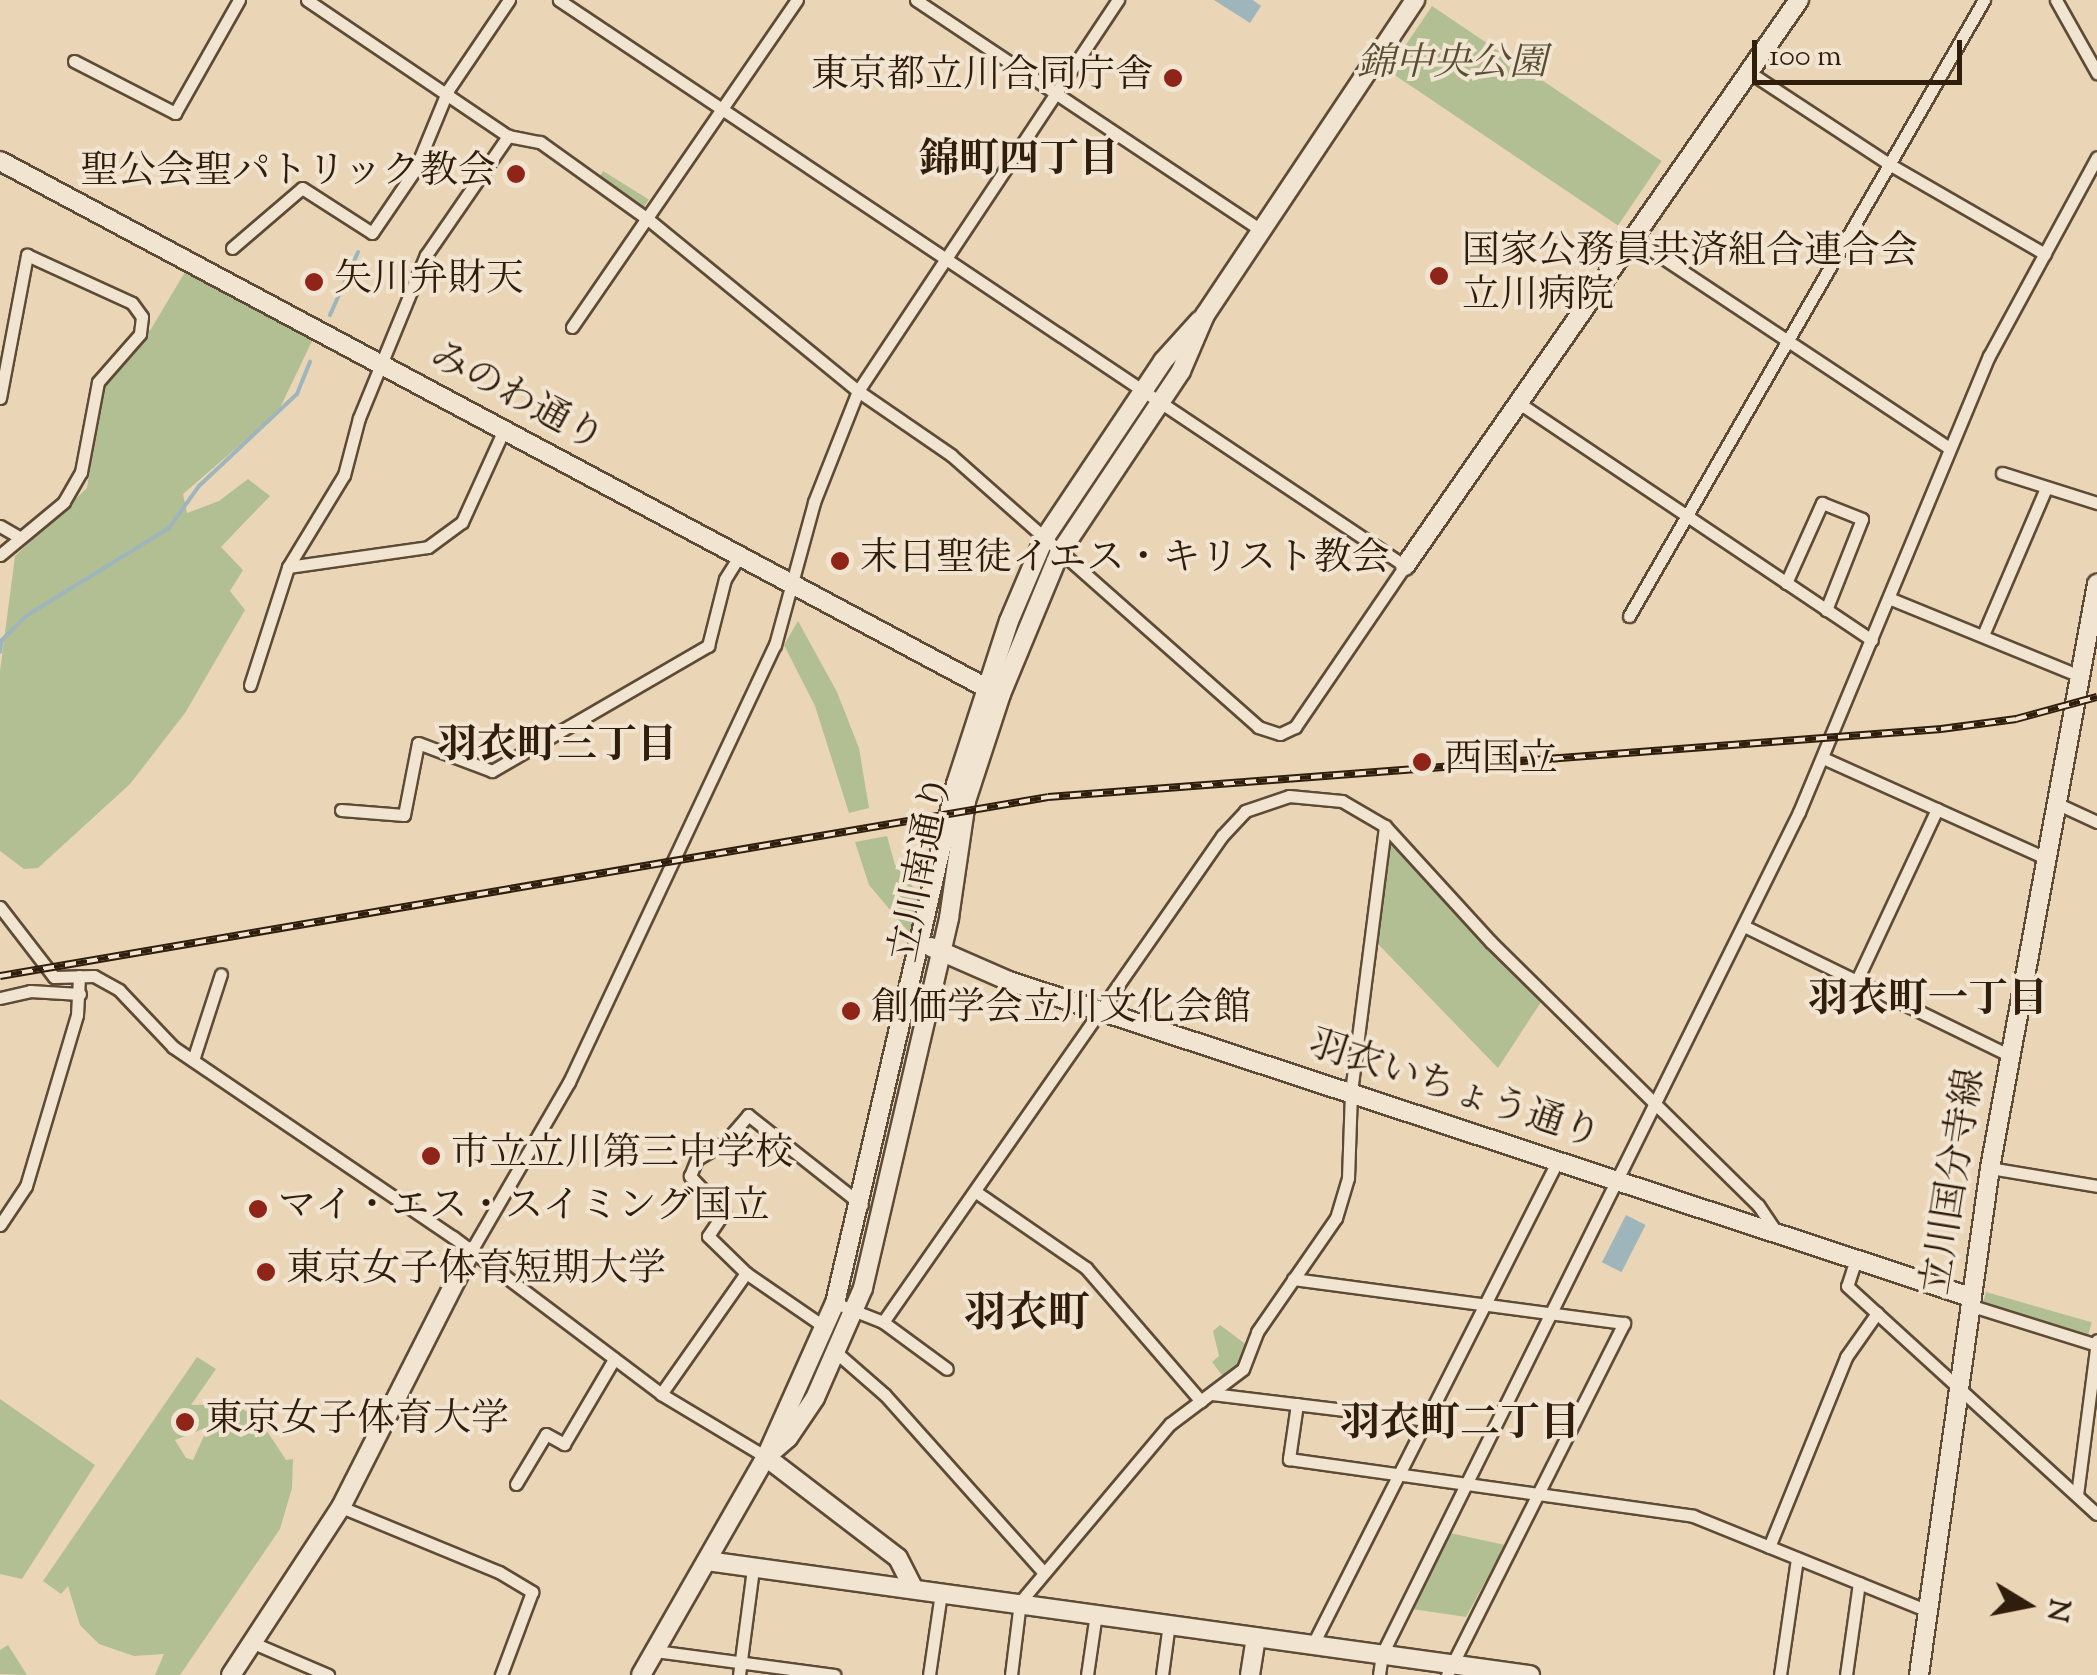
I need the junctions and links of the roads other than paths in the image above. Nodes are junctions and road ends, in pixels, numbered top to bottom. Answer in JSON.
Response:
{"nodes":[{"id":1,"x":238,"y":0,"type":"edge"},
{"id":2,"x":307,"y":0,"type":"edge"},
{"id":3,"x":509,"y":0,"type":"edge"},
{"id":4,"x":559,"y":0,"type":"edge"},
{"id":5,"x":797,"y":0,"type":"edge"},
{"id":6,"x":916,"y":0,"type":"edge"},
{"id":7,"x":1118,"y":0,"type":"edge"},
{"id":8,"x":1415,"y":0,"type":"edge"},
{"id":9,"x":1799,"y":0,"type":"edge"},
{"id":10,"x":1984,"y":0,"type":"edge"},
{"id":11,"x":2056,"y":0,"type":"edge"},
{"id":12,"x":74,"y":61,"type":"dead end"},
{"id":13,"x":1749,"y":72,"type":"junction"},
{"id":14,"x":2097,"y":74,"type":"edge"},
{"id":15,"x":448,"y":90,"type":"junction"},
{"id":16,"x":1056,"y":93,"type":"junction"},
{"id":17,"x":723,"y":109,"type":"junction"},
{"id":18,"x":508,"y":136,"type":"junction"},
{"id":19,"x":2097,"y":157,"type":"edge"},
{"id":20,"x":0,"y":161,"type":"edge"},
{"id":21,"x":1889,"y":164,"type":"junction"},
{"id":22,"x":649,"y":220,"type":"junction"},
{"id":23,"x":1262,"y":230,"type":"junction"},
{"id":24,"x":1633,"y":238,"type":"junction"},
{"id":25,"x":232,"y":248,"type":"dead end"},
{"id":26,"x":2045,"y":254,"type":"junction"},
{"id":27,"x":946,"y":258,"type":"junction"},
{"id":28,"x":1205,"y":315,"type":"junction"},
{"id":29,"x":572,"y":327,"type":"dead end"},
{"id":30,"x":1790,"y":342,"type":"junction"},
{"id":31,"x":3,"y":362,"type":"edge"},
{"id":32,"x":382,"y":364,"type":"junction"},
{"id":33,"x":1143,"y":390,"type":"junction"},
{"id":34,"x":858,"y":391,"type":"junction"},
{"id":35,"x":0,"y":398,"type":"edge"},
{"id":36,"x":1160,"y":402,"type":"junction"},
{"id":37,"x":1519,"y":403,"type":"junction"},
{"id":38,"x":504,"y":430,"type":"junction"},
{"id":39,"x":1946,"y":447,"type":"junction"},
{"id":40,"x":2002,"y":473,"type":"dead end"},
{"id":41,"x":2045,"y":490,"type":"junction"},
{"id":42,"x":2097,"y":503,"type":"edge"},
{"id":43,"x":1686,"y":516,"type":"junction"},
{"id":44,"x":0,"y":526,"type":"edge"},
{"id":45,"x":19,"y":536,"type":"junction"},
{"id":46,"x":1044,"y":540,"type":"junction"},
{"id":47,"x":1059,"y":554,"type":"junction"},
{"id":48,"x":0,"y":555,"type":"edge"},
{"id":49,"x":739,"y":557,"type":"junction"},
{"id":50,"x":1405,"y":566,"type":"junction"},
{"id":51,"x":288,"y":567,"type":"junction"},
{"id":52,"x":1786,"y":583,"type":"junction"},
{"id":53,"x":2097,"y":584,"type":"edge"},
{"id":54,"x":793,"y":586,"type":"junction"},
{"id":55,"x":1890,"y":598,"type":"junction"},
{"id":56,"x":1826,"y":610,"type":"junction"},
{"id":57,"x":1629,"y":616,"type":"dead end"},
{"id":58,"x":1983,"y":635,"type":"junction"},
{"id":59,"x":1872,"y":640,"type":"junction"},
{"id":60,"x":2080,"y":676,"type":"junction"},
{"id":61,"x":250,"y":685,"type":"dead end"},
{"id":62,"x":992,"y":691,"type":"junction"},
{"id":63,"x":1823,"y":758,"type":"junction"},
{"id":64,"x":2058,"y":804,"type":"junction"},
{"id":65,"x":1937,"y":809,"type":"junction"},
{"id":66,"x":341,"y":810,"type":"dead end"},
{"id":67,"x":2097,"y":822,"type":"edge"},
{"id":68,"x":1385,"y":826,"type":"junction"},
{"id":69,"x":2046,"y":858,"type":"junction"},
{"id":70,"x":0,"y":907,"type":"edge"},
{"id":71,"x":1744,"y":926,"type":"junction"},
{"id":72,"x":921,"y":944,"type":"junction"},
{"id":73,"x":942,"y":951,"type":"junction"},
{"id":74,"x":221,"y":974,"type":"dead end"},
{"id":75,"x":79,"y":976,"type":"junction"},
{"id":76,"x":1856,"y":982,"type":"junction"},
{"id":77,"x":80,"y":994,"type":"junction"},
{"id":78,"x":0,"y":998,"type":"edge"},
{"id":79,"x":1100,"y":1011,"type":"junction"},
{"id":80,"x":2010,"y":1056,"type":"junction"},
{"id":81,"x":193,"y":1060,"type":"junction"},
{"id":82,"x":1350,"y":1092,"type":"junction"},
{"id":83,"x":1656,"y":1108,"type":"junction"},
{"id":84,"x":1558,"y":1160,"type":"junction"},
{"id":85,"x":1990,"y":1168,"type":"junction"},
{"id":86,"x":1622,"y":1180,"type":"junction"},
{"id":87,"x":2097,"y":1186,"type":"edge"},
{"id":88,"x":976,"y":1192,"type":"junction"},
{"id":89,"x":862,"y":1205,"type":"junction"},
{"id":90,"x":0,"y":1225,"type":"edge"},
{"id":91,"x":1775,"y":1230,"type":"junction"},
{"id":92,"x":471,"y":1251,"type":"junction"},
{"id":93,"x":1856,"y":1259,"type":"junction"},
{"id":94,"x":746,"y":1273,"type":"junction"},
{"id":95,"x":1294,"y":1279,"type":"junction"},
{"id":96,"x":1969,"y":1301,"type":"junction"},
{"id":97,"x":835,"y":1304,"type":"junction"},
{"id":98,"x":1484,"y":1306,"type":"junction"},
{"id":99,"x":855,"y":1311,"type":"junction"},
{"id":100,"x":1877,"y":1313,"type":"junction"},
{"id":101,"x":1554,"y":1314,"type":"junction"},
{"id":102,"x":883,"y":1322,"type":"junction"},
{"id":103,"x":826,"y":1328,"type":"junction"},
{"id":104,"x":2097,"y":1343,"type":"edge"},
{"id":105,"x":838,"y":1354,"type":"junction"},
{"id":106,"x":614,"y":1359,"type":"junction"},
{"id":107,"x":947,"y":1368,"type":"dead end"},
{"id":108,"x":1958,"y":1387,"type":"junction"},
{"id":109,"x":660,"y":1394,"type":"junction"},
{"id":110,"x":1207,"y":1398,"type":"junction"},
{"id":111,"x":1297,"y":1404,"type":"junction"},
{"id":112,"x":1426,"y":1420,"type":"junction"},
{"id":113,"x":766,"y":1457,"type":"junction"},
{"id":114,"x":1399,"y":1475,"type":"junction"},
{"id":115,"x":516,"y":1484,"type":"dead end"},
{"id":116,"x":1468,"y":1484,"type":"junction"},
{"id":117,"x":1537,"y":1494,"type":"junction"},
{"id":118,"x":2077,"y":1494,"type":"junction"},
{"id":119,"x":341,"y":1508,"type":"junction"},
{"id":120,"x":2097,"y":1514,"type":"edge"},
{"id":121,"x":1769,"y":1547,"type":"junction"},
{"id":122,"x":1797,"y":1558,"type":"junction"},
{"id":123,"x":707,"y":1561,"type":"junction"},
{"id":124,"x":754,"y":1568,"type":"junction"},
{"id":125,"x":1043,"y":1572,"type":"junction"},
{"id":126,"x":1859,"y":1583,"type":"junction"},
{"id":127,"x":913,"y":1588,"type":"junction"},
{"id":128,"x":941,"y":1593,"type":"junction"},
{"id":129,"x":1020,"y":1602,"type":"junction"},
{"id":130,"x":1928,"y":1611,"type":"junction"},
{"id":131,"x":1096,"y":1613,"type":"junction"},
{"id":132,"x":1169,"y":1623,"type":"junction"},
{"id":133,"x":1256,"y":1637,"type":"junction"},
{"id":134,"x":251,"y":1642,"type":"junction"},
{"id":135,"x":1313,"y":1644,"type":"junction"},
{"id":136,"x":655,"y":1651,"type":"junction"},
{"id":137,"x":1382,"y":1654,"type":"junction"},
{"id":138,"x":739,"y":1669,"type":"edge"},
{"id":139,"x":1448,"y":1669,"type":"edge"},
{"id":140,"x":231,"y":1675,"type":"edge"},
{"id":141,"x":328,"y":1675,"type":"edge"},
{"id":142,"x":500,"y":1675,"type":"edge"},
{"id":143,"x":641,"y":1675,"type":"edge"},
{"id":144,"x":834,"y":1675,"type":"edge"},
{"id":145,"x":929,"y":1675,"type":"edge"},
{"id":146,"x":1011,"y":1675,"type":"edge"},
{"id":147,"x":1086,"y":1675,"type":"edge"},
{"id":148,"x":1162,"y":1675,"type":"edge"},
{"id":149,"x":1250,"y":1675,"type":"edge"},
{"id":150,"x":1379,"y":1675,"type":"edge"},
{"id":151,"x":1530,"y":1675,"type":"edge"},
{"id":152,"x":1780,"y":1675,"type":"edge"},
{"id":153,"x":1846,"y":1675,"type":"edge"},
{"id":154,"x":1919,"y":1675,"type":"edge"}],
"edges":[{"from":1,"to":12,"type":"street"},
{"from":2,"to":15,"type":"street"},
{"from":3,"to":15,"type":"street"},
{"from":4,"to":17,"type":"street"},
{"from":5,"to":17,"type":"street"},
{"from":6,"to":16,"type":"street"},
{"from":7,"to":16,"type":"street"},
{"from":8,"to":23,"type":"street","name":"立川南通り"},
{"from":9,"to":13,"type":"street"},
{"from":10,"to":21,"type":"street"},
{"from":11,"to":14,"type":"street"},
{"from":13,"to":21,"type":"street"},
{"from":13,"to":24,"type":"street"},
{"from":15,"to":18,"type":"street"},
{"from":15,"to":25,"type":"street"},
{"from":16,"to":23,"type":"street"},
{"from":16,"to":27,"type":"street"},
{"from":17,"to":22,"type":"street"},
{"from":17,"to":27,"type":"street"},
{"from":18,"to":22,"type":"street"},
{"from":18,"to":32,"type":"street"},
{"from":19,"to":26,"type":"street"},
{"from":20,"to":32,"type":"street","name":"みのわ通り"},
{"from":21,"to":26,"type":"street"},
{"from":21,"to":30,"type":"street"},
{"from":22,"to":29,"type":"street"},
{"from":22,"to":34,"type":"street"},
{"from":23,"to":28,"type":"street","name":"立川南通り"},
{"from":24,"to":30,"type":"street"},
{"from":24,"to":37,"type":"street"},
{"from":26,"to":39,"type":"street"},
{"from":27,"to":33,"type":"street"},
{"from":27,"to":34,"type":"street"},
{"from":28,"to":33,"type":"street","name":"立川南通り"},
{"from":28,"to":36,"type":"street","name":"立川南通り"},
{"from":30,"to":39,"type":"street"},
{"from":30,"to":43,"type":"street"},
{"from":31,"to":35,"type":"street"},
{"from":31,"to":45,"type":"street"},
{"from":32,"to":38,"type":"street","name":"みのわ通り"},
{"from":32,"to":51,"type":"street"},
{"from":33,"to":36,"type":"street"},
{"from":33,"to":46,"type":"street","name":"立川南通り"},
{"from":34,"to":46,"type":"street"},
{"from":34,"to":54,"type":"street"},
{"from":36,"to":47,"type":"street","name":"立川南通り"},
{"from":36,"to":50,"type":"street"},
{"from":37,"to":43,"type":"street"},
{"from":37,"to":50,"type":"street"},
{"from":38,"to":49,"type":"street","name":"みのわ通り"},
{"from":38,"to":51,"type":"street"},
{"from":39,"to":55,"type":"street"},
{"from":40,"to":41,"type":"street"},
{"from":41,"to":42,"type":"street"},
{"from":41,"to":58,"type":"street"},
{"from":43,"to":52,"type":"street"},
{"from":43,"to":57,"type":"street"},
{"from":44,"to":45,"type":"street"},
{"from":45,"to":48,"type":"street"},
{"from":46,"to":47,"type":"street"},
{"from":46,"to":62,"type":"street","name":"立川南通り"},
{"from":47,"to":50,"type":"street"},
{"from":47,"to":62,"type":"street","name":"立川南通り"},
{"from":49,"to":54,"type":"street","name":"みのわ通り"},
{"from":49,"to":66,"type":"street"},
{"from":51,"to":61,"type":"street"},
{"from":52,"to":56,"type":"street"},
{"from":52,"to":56,"type":"street"},
{"from":53,"to":60,"type":"street","name":"立川国分寺線"},
{"from":54,"to":62,"type":"street","name":"みのわ通り"},
{"from":54,"to":92,"type":"street"},
{"from":55,"to":58,"type":"street"},
{"from":55,"to":59,"type":"street"},
{"from":56,"to":59,"type":"street"},
{"from":58,"to":60,"type":"street"},
{"from":59,"to":63,"type":"street"},
{"from":60,"to":64,"type":"street","name":"立川国分寺線"},
{"from":62,"to":72,"type":"street","name":"立川南通り"},
{"from":62,"to":73,"type":"street","name":"立川南通り"},
{"from":63,"to":65,"type":"street"},
{"from":63,"to":71,"type":"street"},
{"from":64,"to":67,"type":"street"},
{"from":64,"to":69,"type":"street","name":"立川国分寺線"},
{"from":65,"to":69,"type":"street"},
{"from":65,"to":76,"type":"street"},
{"from":68,"to":79,"type":"street"},
{"from":68,"to":82,"type":"street"},
{"from":68,"to":83,"type":"street"},
{"from":69,"to":80,"type":"street","name":"立川国分寺線"},
{"from":70,"to":75,"type":"street"},
{"from":71,"to":76,"type":"street"},
{"from":71,"to":83,"type":"street"},
{"from":72,"to":73,"type":"street","name":"羽衣いちょう通り"},
{"from":72,"to":89,"type":"street","name":"立川南通り"},
{"from":73,"to":79,"type":"street","name":"羽衣いちょう通り"},
{"from":73,"to":99,"type":"street","name":"立川南通り"},
{"from":74,"to":81,"type":"street"},
{"from":75,"to":77,"type":"street"},
{"from":75,"to":81,"type":"street"},
{"from":76,"to":80,"type":"street"},
{"from":77,"to":78,"type":"street"},
{"from":77,"to":90,"type":"street"},
{"from":79,"to":82,"type":"street","name":"羽衣いちょう通り"},
{"from":79,"to":88,"type":"street"},
{"from":80,"to":85,"type":"street","name":"立川国分寺線"},
{"from":81,"to":92,"type":"street"},
{"from":82,"to":84,"type":"street","name":"羽衣いちょう通り"},
{"from":82,"to":95,"type":"street"},
{"from":83,"to":86,"type":"street"},
{"from":83,"to":91,"type":"street"},
{"from":84,"to":86,"type":"street","name":"羽衣いちょう通り"},
{"from":84,"to":98,"type":"street"},
{"from":85,"to":87,"type":"street"},
{"from":85,"to":96,"type":"street","name":"立川国分寺線"},
{"from":86,"to":91,"type":"street","name":"羽衣いちょう通り"},
{"from":86,"to":101,"type":"street"},
{"from":88,"to":102,"type":"street"},
{"from":88,"to":110,"type":"street"},
{"from":89,"to":94,"type":"street"},
{"from":89,"to":97,"type":"street","name":"立川南通り"},
{"from":91,"to":93,"type":"street","name":"羽衣いちょう通り"},
{"from":92,"to":106,"type":"street"},
{"from":92,"to":119,"type":"street"},
{"from":93,"to":96,"type":"street","name":"羽衣いちょう通り"},
{"from":93,"to":100,"type":"street"},
{"from":94,"to":103,"type":"street"},
{"from":94,"to":109,"type":"street"},
{"from":95,"to":98,"type":"street"},
{"from":95,"to":110,"type":"street"},
{"from":96,"to":104,"type":"street"},
{"from":96,"to":108,"type":"street","name":"立川国分寺線"},
{"from":97,"to":99,"type":"street"},
{"from":97,"to":103,"type":"street","name":"立川南通り"},
{"from":98,"to":101,"type":"street"},
{"from":98,"to":112,"type":"street"},
{"from":99,"to":102,"type":"street"},
{"from":99,"to":105,"type":"street","name":"立川南通り"},
{"from":100,"to":108,"type":"street"},
{"from":100,"to":121,"type":"street"},
{"from":101,"to":116,"type":"street"},
{"from":101,"to":117,"type":"street"},
{"from":102,"to":107,"type":"street"},
{"from":103,"to":113,"type":"street","name":"立川南通り"},
{"from":104,"to":118,"type":"street"},
{"from":105,"to":113,"type":"street","name":"立川南通り"},
{"from":105,"to":125,"type":"street"},
{"from":106,"to":109,"type":"street"},
{"from":106,"to":115,"type":"street"},
{"from":108,"to":118,"type":"street"},
{"from":108,"to":130,"type":"street","name":"立川国分寺線"},
{"from":109,"to":113,"type":"street"},
{"from":110,"to":111,"type":"street"},
{"from":110,"to":125,"type":"street"},
{"from":111,"to":112,"type":"street"},
{"from":111,"to":114,"type":"street"},
{"from":112,"to":114,"type":"street"},
{"from":113,"to":123,"type":"street","name":"立川南通り"},
{"from":113,"to":127,"type":"street"},
{"from":114,"to":116,"type":"street"},
{"from":114,"to":135,"type":"street"},
{"from":116,"to":117,"type":"street"},
{"from":116,"to":137,"type":"street"},
{"from":117,"to":121,"type":"street"},
{"from":117,"to":139,"type":"street"},
{"from":118,"to":120,"type":"street"},
{"from":119,"to":134,"type":"street"},
{"from":119,"to":142,"type":"street"},
{"from":121,"to":122,"type":"street"},
{"from":122,"to":126,"type":"street"},
{"from":122,"to":152,"type":"street"},
{"from":123,"to":124,"type":"street"},
{"from":123,"to":136,"type":"street","name":"立川南通り"},
{"from":124,"to":127,"type":"street"},
{"from":124,"to":138,"type":"street"},
{"from":125,"to":129,"type":"street"},
{"from":126,"to":130,"type":"street"},
{"from":126,"to":153,"type":"street"},
{"from":127,"to":128,"type":"street"},
{"from":128,"to":129,"type":"street"},
{"from":128,"to":145,"type":"street"},
{"from":129,"to":131,"type":"street"},
{"from":129,"to":146,"type":"street"},
{"from":130,"to":154,"type":"street","name":"立川国分寺線"},
{"from":131,"to":132,"type":"street"},
{"from":131,"to":147,"type":"street"},
{"from":132,"to":133,"type":"street"},
{"from":132,"to":148,"type":"street"},
{"from":133,"to":135,"type":"street"},
{"from":133,"to":149,"type":"street"},
{"from":134,"to":140,"type":"street"},
{"from":134,"to":141,"type":"street"},
{"from":135,"to":137,"type":"street"},
{"from":136,"to":138,"type":"street"},
{"from":136,"to":143,"type":"street","name":"立川南通り"},
{"from":137,"to":139,"type":"street"},
{"from":137,"to":150,"type":"street"},
{"from":138,"to":144,"type":"street"},
{"from":139,"to":151,"type":"street"}]}
